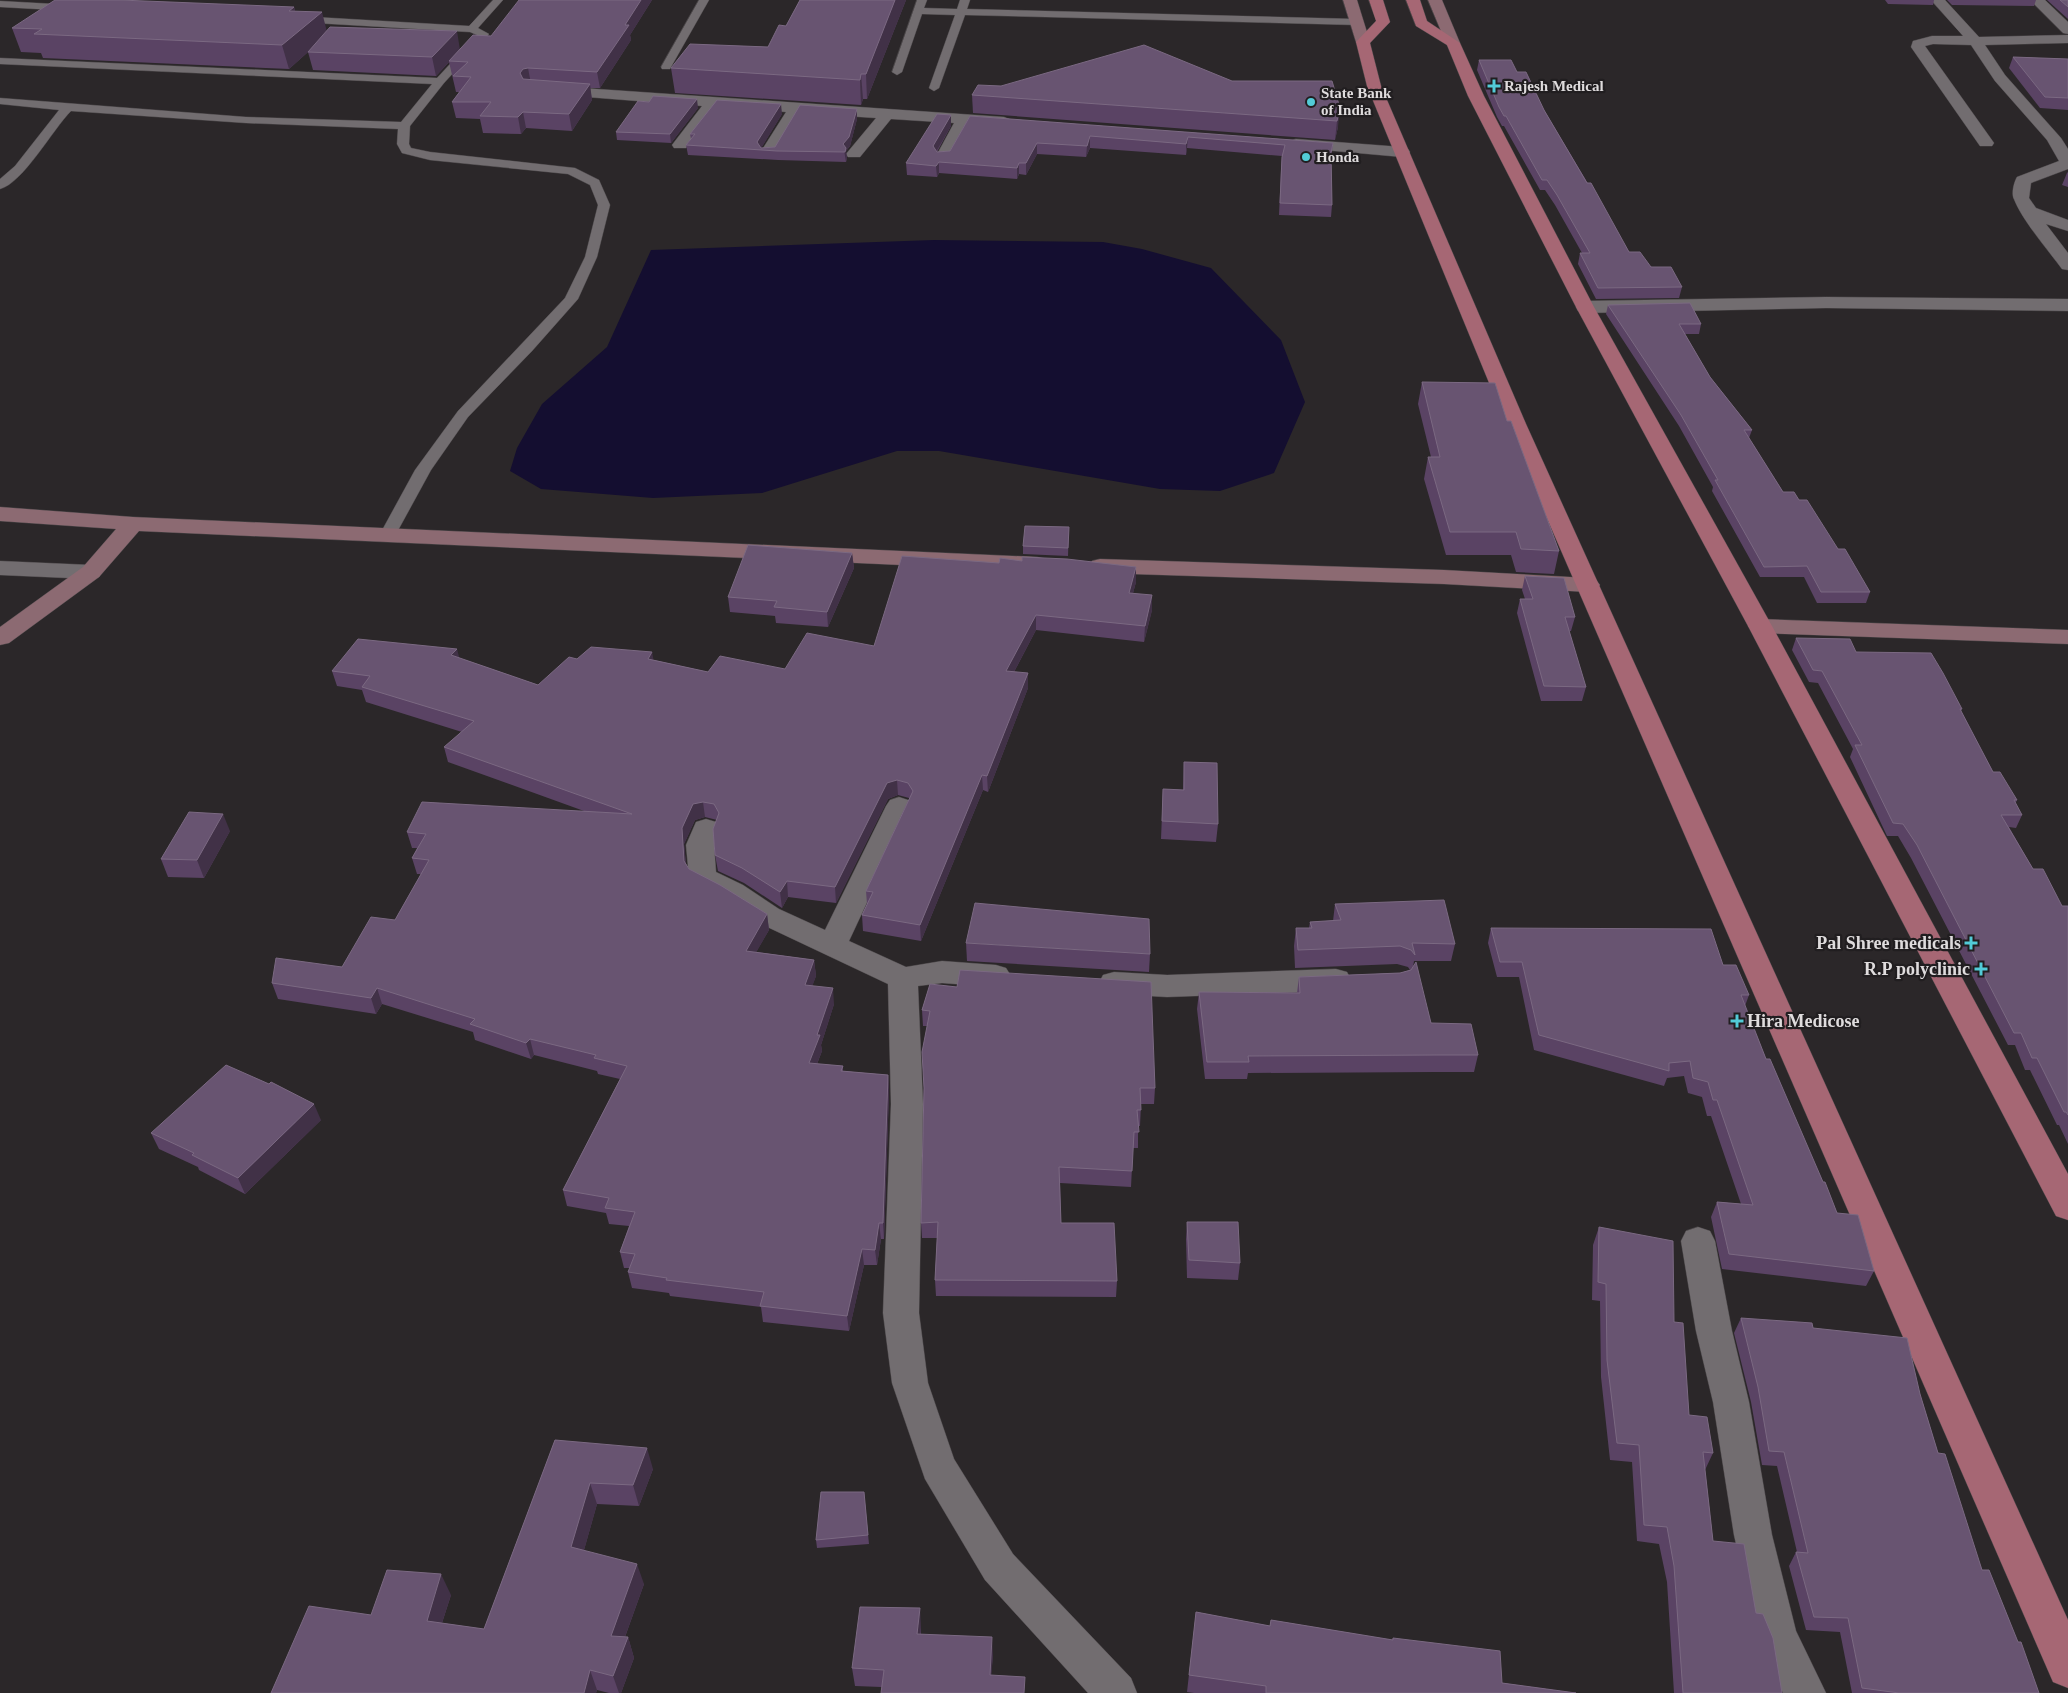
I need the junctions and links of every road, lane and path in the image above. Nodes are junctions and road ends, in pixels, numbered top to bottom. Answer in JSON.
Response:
{"nodes":[{"id":1,"x":498,"y":0,"type":"edge"},
{"id":2,"x":704,"y":0,"type":"edge"},
{"id":3,"x":922,"y":0,"type":"edge"},
{"id":4,"x":1350,"y":0,"type":"edge"},
{"id":5,"x":1376,"y":0,"type":"edge"},
{"id":6,"x":1413,"y":0,"type":"edge"},
{"id":7,"x":1435,"y":0,"type":"edge"},
{"id":8,"x":1938,"y":0,"type":"edge"},
{"id":9,"x":2037,"y":0,"type":"edge"},
{"id":10,"x":0,"y":4,"type":"edge"},
{"id":11,"x":963,"y":5,"type":"edge"},
{"id":12,"x":88,"y":8,"type":"edge"},
{"id":13,"x":918,"y":11,"type":"junction"},
{"id":14,"x":1323,"y":14,"type":"dead end"},
{"id":15,"x":285,"y":19,"type":"edge"},
{"id":16,"x":472,"y":29,"type":"junction"},
{"id":17,"x":2068,"y":30,"type":"edge"},
{"id":18,"x":1360,"y":32,"type":"junction"},
{"id":19,"x":2068,"y":39,"type":"edge"},
{"id":20,"x":1975,"y":41,"type":"junction"},
{"id":21,"x":1453,"y":43,"type":"junction"},
{"id":22,"x":0,"y":61,"type":"edge"},
{"id":23,"x":666,"y":67,"type":"dead end"},
{"id":24,"x":896,"y":72,"type":"dead end"},
{"id":25,"x":440,"y":81,"type":"junction"},
{"id":26,"x":934,"y":88,"type":"dead end"},
{"id":27,"x":541,"y":90,"type":"edge"},
{"id":28,"x":0,"y":101,"type":"edge"},
{"id":29,"x":713,"y":102,"type":"junction"},
{"id":30,"x":68,"y":107,"type":"junction"},
{"id":31,"x":796,"y":107,"type":"junction"},
{"id":32,"x":887,"y":114,"type":"junction"},
{"id":33,"x":964,"y":119,"type":"junction"},
{"id":34,"x":1024,"y":124,"type":"edge"},
{"id":35,"x":404,"y":126,"type":"junction"},
{"id":36,"x":1282,"y":143,"type":"edge"},
{"id":37,"x":1986,"y":143,"type":"dead end"},
{"id":38,"x":680,"y":146,"type":"dead end"},
{"id":39,"x":1402,"y":152,"type":"junction"},
{"id":40,"x":768,"y":153,"type":"edge"},
{"id":41,"x":854,"y":154,"type":"dead end"},
{"id":42,"x":943,"y":158,"type":"edge"},
{"id":43,"x":2068,"y":162,"type":"edge"},
{"id":44,"x":0,"y":186,"type":"edge"},
{"id":45,"x":2030,"y":212,"type":"junction"},
{"id":46,"x":2068,"y":226,"type":"edge"},
{"id":47,"x":2068,"y":265,"type":"edge"},
{"id":48,"x":2068,"y":305,"type":"edge"},
{"id":49,"x":1585,"y":307,"type":"junction"},
{"id":50,"x":0,"y":514,"type":"edge"},
{"id":51,"x":133,"y":524,"type":"junction"},
{"id":52,"x":388,"y":534,"type":"junction"},
{"id":53,"x":0,"y":568,"type":"edge"},
{"id":54,"x":91,"y":572,"type":"junction"},
{"id":55,"x":1588,"y":585,"type":"junction"},
{"id":56,"x":1760,"y":626,"type":"junction"},
{"id":57,"x":2068,"y":637,"type":"edge"},
{"id":58,"x":0,"y":638,"type":"edge"},
{"id":59,"x":899,"y":806,"type":"dead end"},
{"id":60,"x":706,"y":828,"type":"dead end"},
{"id":61,"x":832,"y":946,"type":"junction"},
{"id":62,"x":1020,"y":977,"type":"edge"},
{"id":63,"x":903,"y":978,"type":"junction"},
{"id":64,"x":1359,"y":979,"type":"edge"},
{"id":65,"x":1088,"y":981,"type":"edge"},
{"id":66,"x":2068,"y":1206,"type":"edge"},
{"id":67,"x":1698,"y":1241,"type":"dead end"},
{"id":68,"x":2068,"y":1667,"type":"edge"},
{"id":69,"x":1116,"y":1693,"type":"edge"},
{"id":70,"x":1805,"y":1693,"type":"edge"}],
"edges":[{"from":1,"to":16,"type":"lane"},
{"from":2,"to":23,"type":"lane"},
{"from":3,"to":13,"type":"lane"},
{"from":4,"to":18,"type":"street"},
{"from":5,"to":18,"type":"main road"},
{"from":6,"to":21,"type":"main road"},
{"from":7,"to":21,"type":"street"},
{"from":8,"to":20,"type":"street"},
{"from":9,"to":17,"type":"street"},
{"from":10,"to":12,"type":"lane"},
{"from":11,"to":13,"type":"lane"},
{"from":11,"to":14,"type":"lane"},
{"from":11,"to":18,"type":"lane"},
{"from":11,"to":26,"type":"lane"},
{"from":13,"to":24,"type":"lane"},
{"from":15,"to":16,"type":"lane"},
{"from":16,"to":25,"type":"lane"},
{"from":18,"to":39,"type":"main road"},
{"from":19,"to":20,"type":"street"},
{"from":20,"to":37,"type":"street"},
{"from":20,"to":43,"type":"street"},
{"from":21,"to":49,"type":"main road"},
{"from":22,"to":25,"type":"lane"},
{"from":25,"to":35,"type":"lane"},
{"from":27,"to":29,"type":"street"},
{"from":28,"to":30,"type":"lane"},
{"from":29,"to":31,"type":"street"},
{"from":29,"to":38,"type":"street"},
{"from":30,"to":35,"type":"lane"},
{"from":30,"to":44,"type":"lane"},
{"from":31,"to":32,"type":"street"},
{"from":31,"to":40,"type":"street"},
{"from":32,"to":33,"type":"street"},
{"from":32,"to":41,"type":"street"},
{"from":33,"to":34,"type":"street"},
{"from":33,"to":42,"type":"street"},
{"from":35,"to":52,"type":"lane"},
{"from":36,"to":39,"type":"street"},
{"from":39,"to":55,"type":"main road"},
{"from":43,"to":45,"type":"street"},
{"from":45,"to":46,"type":"street"},
{"from":45,"to":47,"type":"street"},
{"from":48,"to":49,"type":"street"},
{"from":49,"to":56,"type":"main road"},
{"from":50,"to":51,"type":"street"},
{"from":51,"to":52,"type":"street"},
{"from":51,"to":54,"type":"street"},
{"from":52,"to":55,"type":"street"},
{"from":53,"to":54,"type":"street"},
{"from":54,"to":58,"type":"street"},
{"from":55,"to":68,"type":"main road"},
{"from":56,"to":57,"type":"street"},
{"from":56,"to":66,"type":"main road"},
{"from":59,"to":61,"type":"street"},
{"from":60,"to":61,"type":"street"},
{"from":61,"to":63,"type":"street"},
{"from":62,"to":63,"type":"street"},
{"from":63,"to":69,"type":"street"},
{"from":64,"to":65,"type":"street"},
{"from":67,"to":70,"type":"street"}]}
